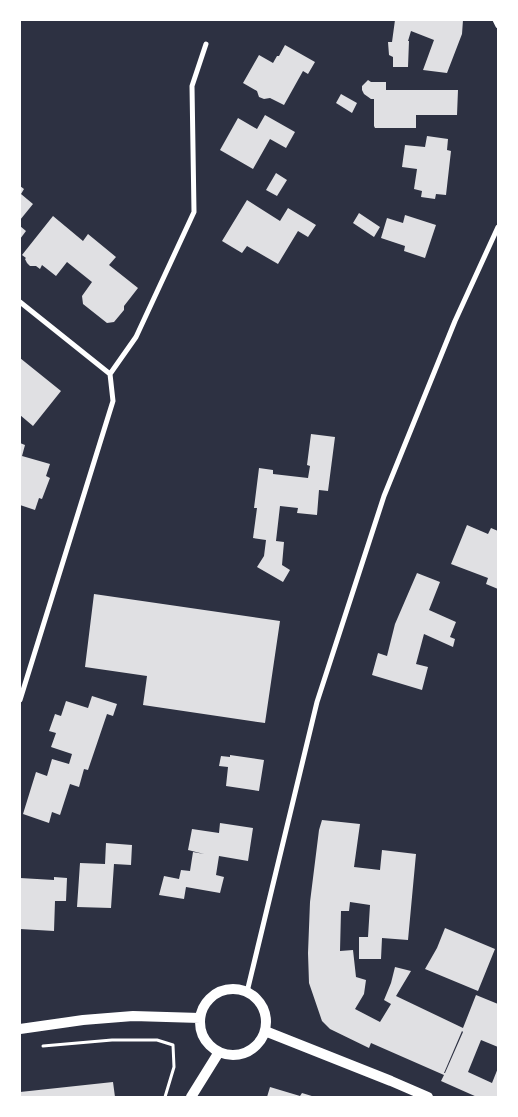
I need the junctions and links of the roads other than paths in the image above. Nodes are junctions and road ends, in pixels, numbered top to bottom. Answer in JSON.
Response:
{"nodes":[{"id":1,"x":495,"y":20,"type":"edge"},
{"id":2,"x":498,"y":26,"type":"edge"},
{"id":3,"x":206,"y":44,"type":"dead end"},
{"id":4,"x":498,"y":227,"type":"edge"},
{"id":5,"x":20,"y":302,"type":"edge"},
{"id":6,"x":110,"y":374,"type":"junction"},
{"id":7,"x":20,"y":700,"type":"edge"},
{"id":8,"x":247,"y":992,"type":"junction"},
{"id":9,"x":200,"y":1018,"type":"junction"},
{"id":10,"x":20,"y":1029,"type":"edge"},
{"id":11,"x":265,"y":1031,"type":"junction"},
{"id":12,"x":219,"y":1052,"type":"junction"},
{"id":13,"x":192,"y":1097,"type":"edge"},
{"id":14,"x":428,"y":1097,"type":"edge"}],
"edges":[{"from":1,"to":2,"type":"street"},
{"from":3,"to":6,"type":"street"},
{"from":4,"to":8,"type":"street"},
{"from":5,"to":6,"type":"street"},
{"from":6,"to":7,"type":"street"},
{"from":8,"to":9,"type":"main road"},
{"from":8,"to":11,"type":"main road"},
{"from":9,"to":10,"type":"main road"},
{"from":9,"to":12,"type":"main road"},
{"from":11,"to":12,"type":"main road"},
{"from":11,"to":14,"type":"main road"},
{"from":12,"to":13,"type":"main road"}]}
